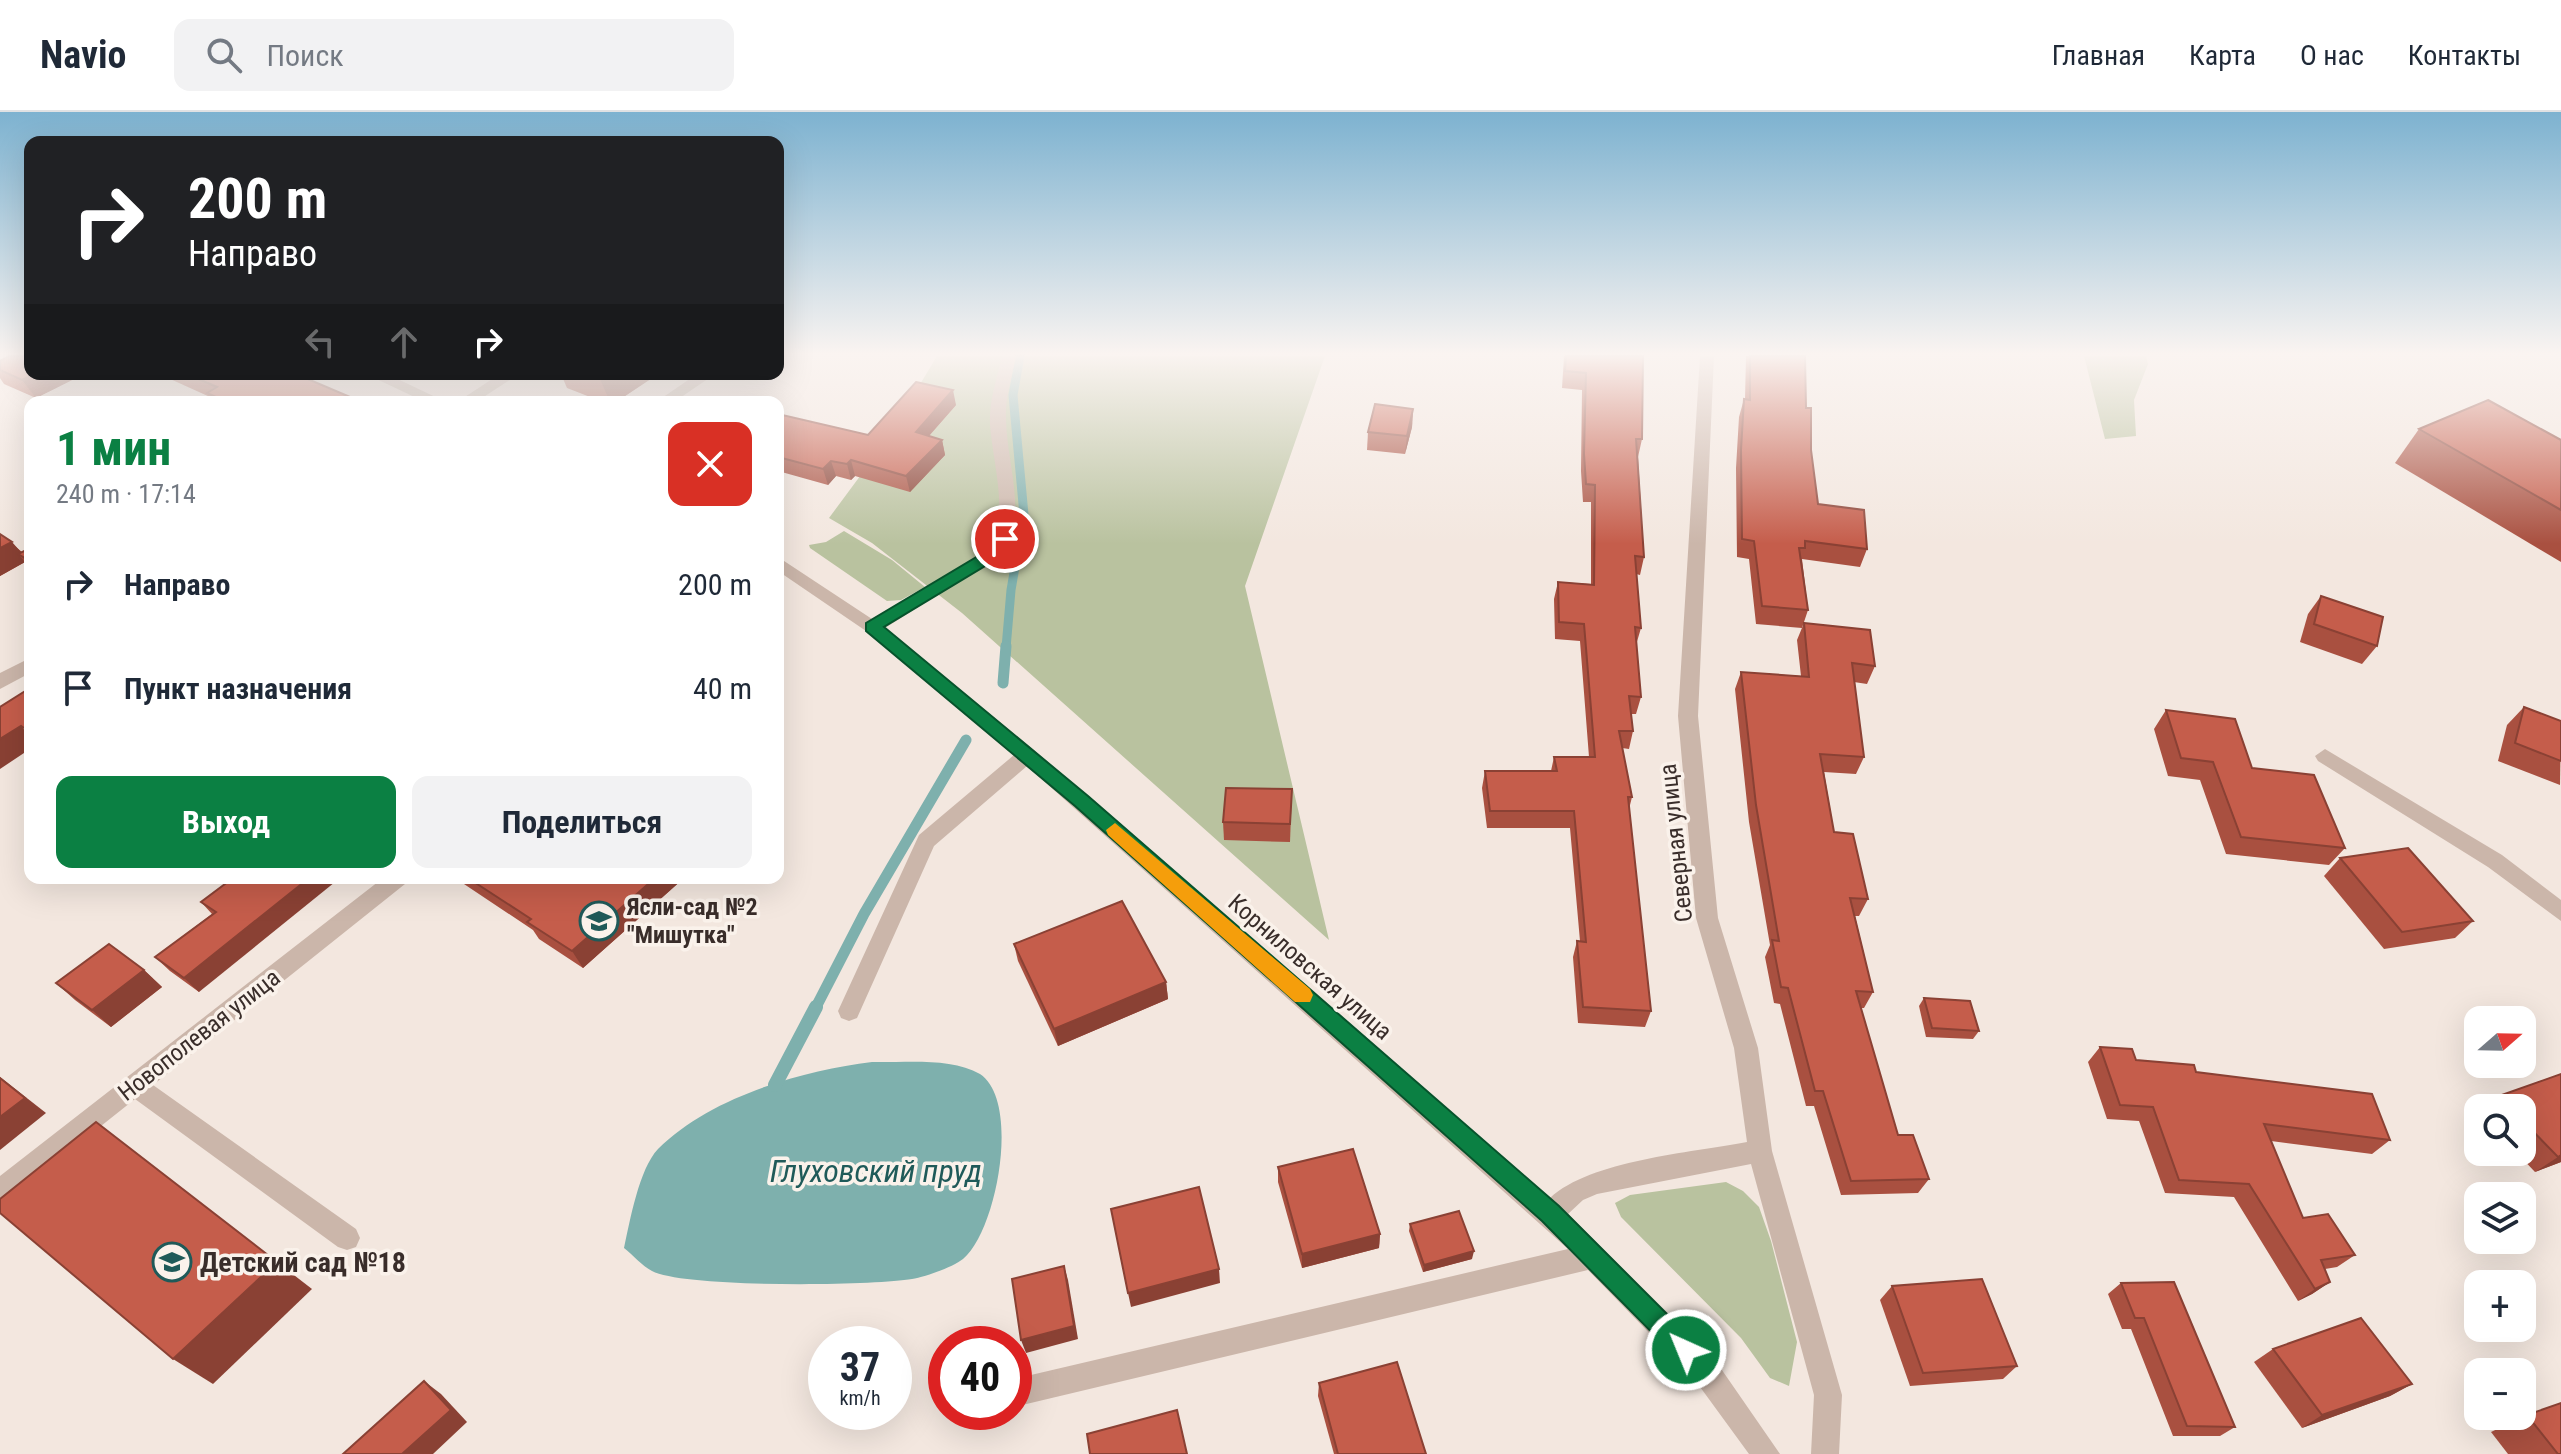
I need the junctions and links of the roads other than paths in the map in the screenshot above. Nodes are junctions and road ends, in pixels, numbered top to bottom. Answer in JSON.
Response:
{"nodes":[{"id":1,"x":999,"y":419,"type":"edge"},
{"id":2,"x":1704,"y":419,"type":"edge"},
{"id":3,"x":784,"y":572,"type":"edge"},
{"id":4,"x":872,"y":627,"type":"junction"},
{"id":5,"x":24,"y":668,"type":"edge"},
{"id":6,"x":0,"y":682,"type":"edge"},
{"id":7,"x":1027,"y":755,"type":"junction"},
{"id":8,"x":2325,"y":756,"type":"dead end"},
{"id":9,"x":390,"y":884,"type":"edge"},
{"id":10,"x":2561,"y":912,"type":"edge"},
{"id":11,"x":849,"y":1011,"type":"dead end"},
{"id":12,"x":134,"y":1085,"type":"junction"},
{"id":13,"x":1760,"y":1151,"type":"junction"},
{"id":14,"x":0,"y":1191,"type":"edge"},
{"id":15,"x":1550,"y":1214,"type":"junction"},
{"id":16,"x":347,"y":1238,"type":"dead end"},
{"id":17,"x":1593,"y":1256,"type":"junction"},
{"id":18,"x":1032,"y":1389,"type":"edge"},
{"id":19,"x":1766,"y":1454,"type":"edge"},
{"id":20,"x":1825,"y":1454,"type":"edge"}],
"edges":[{"from":1,"to":4,"type":"street"},
{"from":2,"to":13,"type":"street","name":"Северная улица"},
{"from":3,"to":4,"type":"street","name":"Корниловская улица"},
{"from":4,"to":7,"type":"street","name":"Корниловская улица"},
{"from":5,"to":6,"type":"street"},
{"from":7,"to":11,"type":"street"},
{"from":7,"to":15,"type":"street","name":"Корниловская улица"},
{"from":8,"to":10,"type":"street"},
{"from":9,"to":12,"type":"street","name":"Новополевая улица"},
{"from":12,"to":14,"type":"street","name":"Новополевая улица"},
{"from":12,"to":16,"type":"street"},
{"from":13,"to":15,"type":"street"},
{"from":13,"to":20,"type":"street","name":"Северная улица"},
{"from":15,"to":17,"type":"street","name":"Корниловская улица"},
{"from":17,"to":18,"type":"street"},
{"from":17,"to":19,"type":"street","name":"Корниловская улица"}]}
